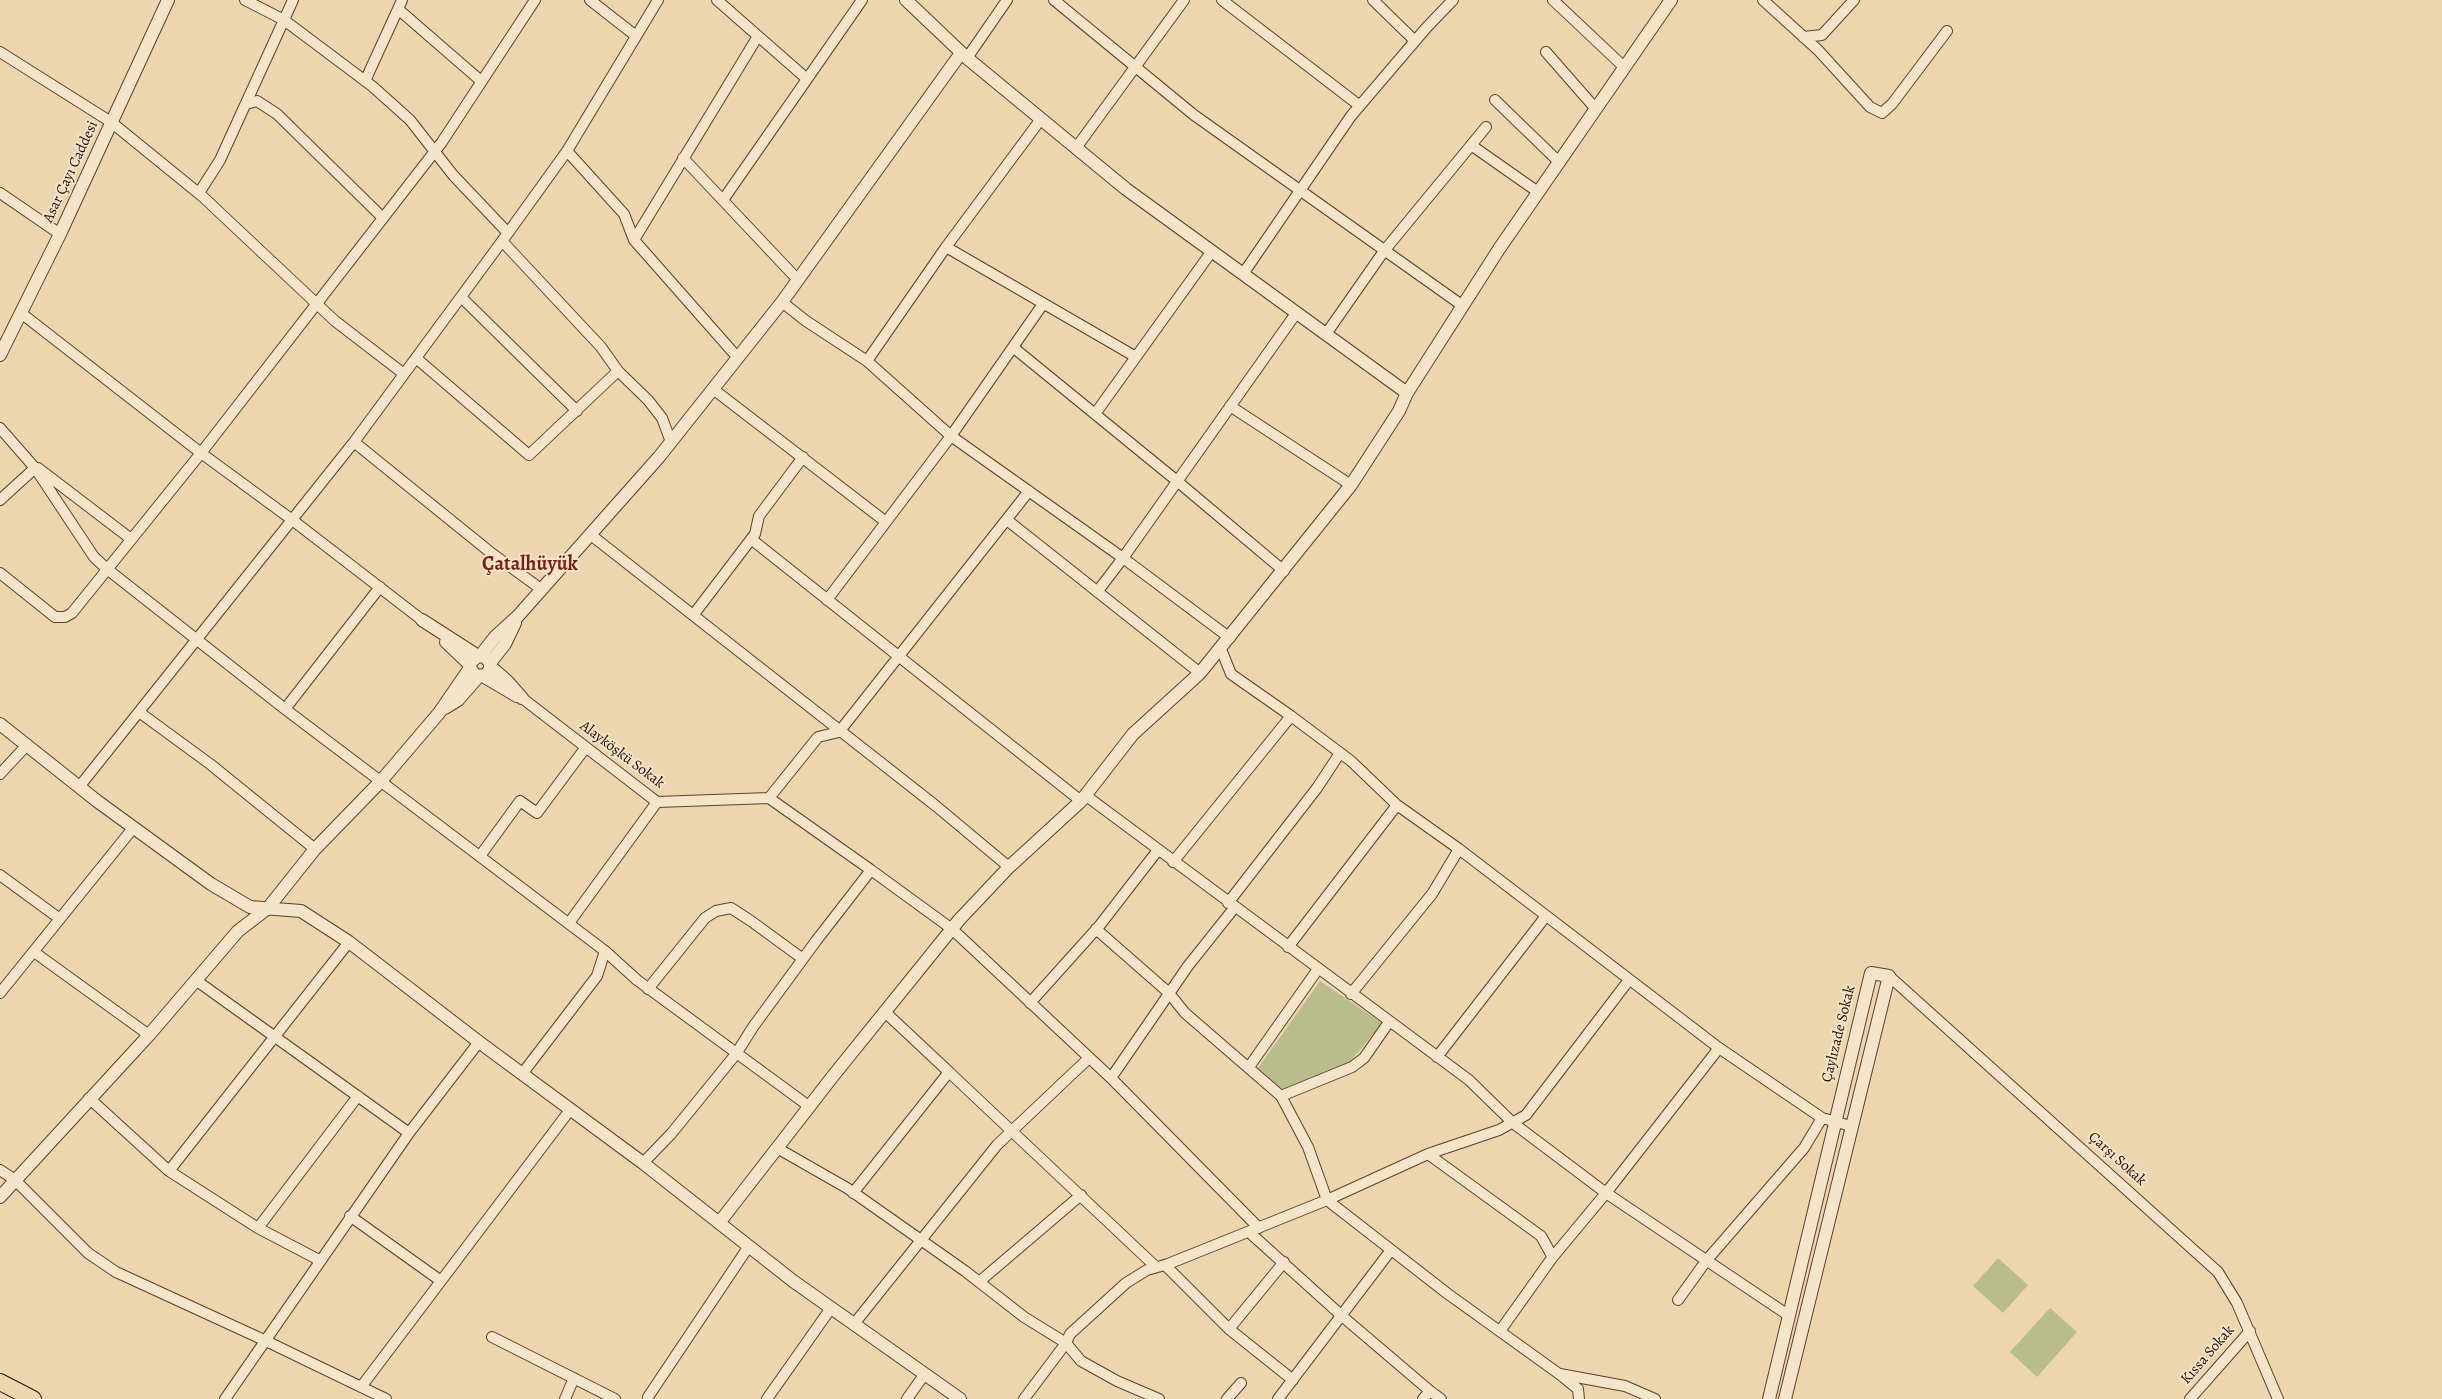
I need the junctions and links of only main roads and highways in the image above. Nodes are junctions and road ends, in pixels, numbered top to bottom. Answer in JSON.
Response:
{"nodes":[{"id":1,"x":0,"y":1382,"type":"edge"},
{"id":2,"x":33,"y":1399,"type":"edge"}],
"edges":[{"from":1,"to":2,"type":"highway"}]}
